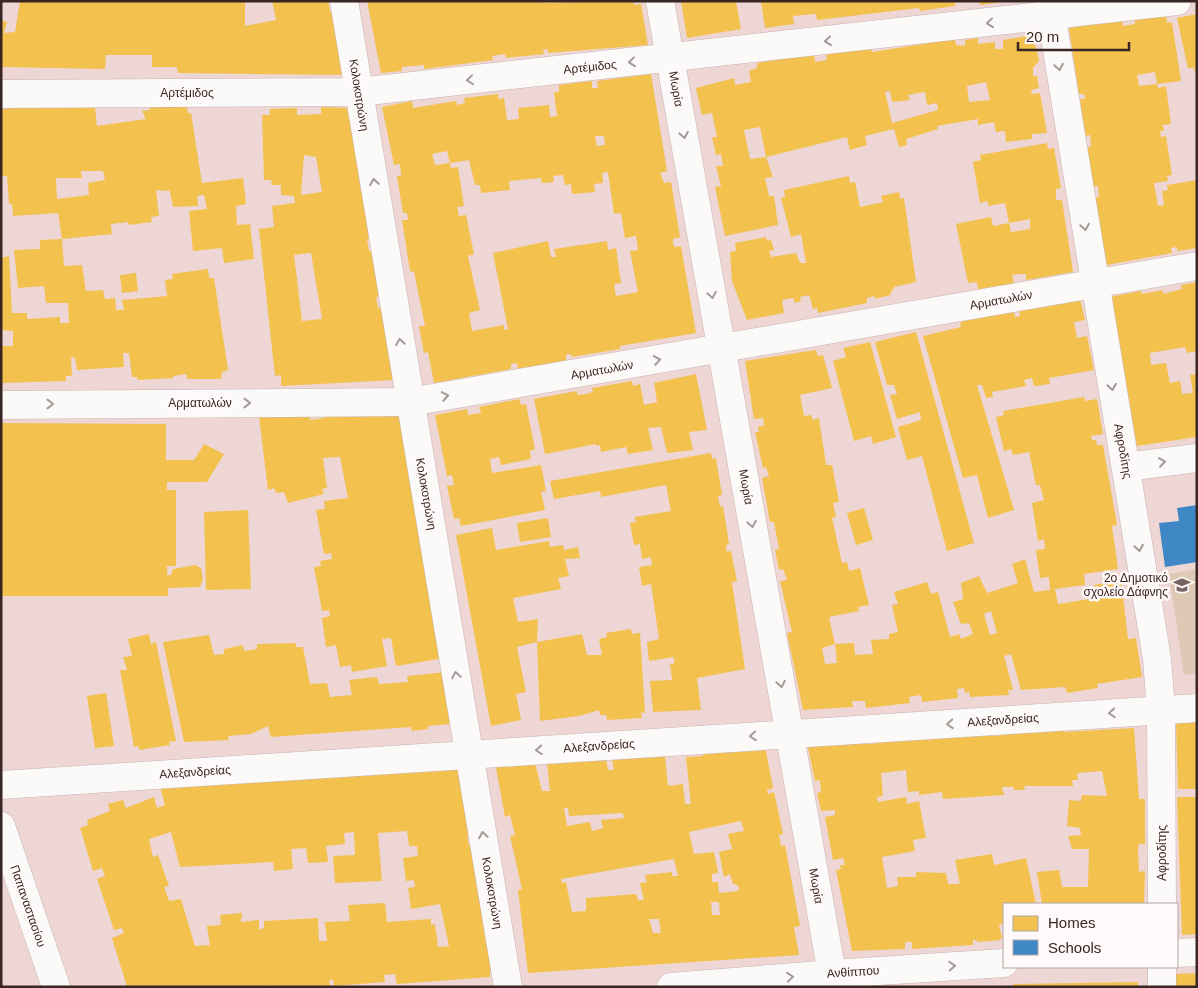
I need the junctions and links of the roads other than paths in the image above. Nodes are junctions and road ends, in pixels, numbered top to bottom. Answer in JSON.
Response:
{"nodes":[{"id":1,"x":344,"y":1,"type":"edge"},
{"id":2,"x":660,"y":1,"type":"edge"},
{"id":3,"x":1177,"y":1,"type":"edge"},
{"id":4,"x":1050,"y":9,"type":"edge"},
{"id":5,"x":670,"y":58,"type":"junction"},
{"id":6,"x":359,"y":92,"type":"junction"},
{"id":7,"x":1,"y":94,"type":"edge"},
{"id":8,"x":1197,"y":266,"type":"edge"},
{"id":9,"x":1094,"y":283,"type":"junction"},
{"id":10,"x":722,"y":350,"type":"junction"},
{"id":11,"x":410,"y":402,"type":"junction"},
{"id":12,"x":1,"y":405,"type":"edge"},
{"id":13,"x":1197,"y":458,"type":"edge"},
{"id":14,"x":1126,"y":467,"type":"junction"},
{"id":15,"x":1197,"y":708,"type":"edge"},
{"id":16,"x":1161,"y":710,"type":"junction"},
{"id":17,"x":789,"y":734,"type":"junction"},
{"id":18,"x":470,"y":754,"type":"junction"},
{"id":19,"x":1,"y":785,"type":"edge"},
{"id":20,"x":1,"y":826,"type":"edge"},
{"id":21,"x":1162,"y":903,"type":"edge"},
{"id":22,"x":1197,"y":952,"type":"edge"},
{"id":23,"x":1178,"y":953,"type":"edge"},
{"id":24,"x":1003,"y":963,"type":"edge"},
{"id":25,"x":1162,"y":968,"type":"edge"},
{"id":26,"x":832,"y":974,"type":"junction"},
{"id":27,"x":56,"y":987,"type":"edge"},
{"id":28,"x":508,"y":987,"type":"edge"},
{"id":29,"x":671,"y":987,"type":"edge"},
{"id":30,"x":1162,"y":987,"type":"edge"}],
"edges":[{"from":1,"to":6,"type":"street","name":"Κολοκοτρώνη"},
{"from":2,"to":5,"type":"street","name":"Μωρία"},
{"from":3,"to":4,"type":"street","name":"Αρτέμιδος"},
{"from":4,"to":5,"type":"street","name":"Αρτέμιδος","one_way":true},
{"from":4,"to":9,"type":"street","name":"Αφροδίτης","one_way":true},
{"from":5,"to":6,"type":"street","name":"Αρτέμιδος","one_way":true},
{"from":5,"to":10,"type":"street","name":"Μωρία","one_way":true},
{"from":6,"to":7,"type":"street","name":"Αρτέμιδος"},
{"from":11,"to":6,"type":"street","name":"Κολοκοτρώνη","one_way":true},
{"from":8,"to":9,"type":"street","name":"Αρματωλών"},
{"from":9,"to":10,"type":"street","name":"Αρματωλών"},
{"from":9,"to":14,"type":"street","name":"Αφροδίτης","one_way":true},
{"from":11,"to":10,"type":"street","name":"Αρματωλών","one_way":true},
{"from":10,"to":17,"type":"street","name":"Μωρία","one_way":true},
{"from":12,"to":11,"type":"street","name":"Αρματωλών","one_way":true},
{"from":18,"to":11,"type":"street","name":"Κολοκοτρώνη","one_way":true},
{"from":14,"to":13,"type":"street","one_way":true},
{"from":14,"to":16,"type":"street","name":"Αφροδίτης","one_way":true},
{"from":15,"to":16,"type":"street","name":"Αλεξανδρείας"},
{"from":16,"to":17,"type":"street","name":"Αλεξανδρείας","one_way":true},
{"from":16,"to":21,"type":"street","name":"Αφροδίτης"},
{"from":17,"to":18,"type":"street","name":"Αλεξανδρείας","one_way":true},
{"from":17,"to":26,"type":"street","name":"Μωρία"},
{"from":18,"to":19,"type":"street","name":"Αλεξανδρείας"},
{"from":28,"to":18,"type":"street","name":"Κολοκοτρώνη","one_way":true},
{"from":20,"to":27,"type":"street","name":"Παπαναστασίου"},
{"from":22,"to":23,"type":"street"},
{"from":26,"to":24,"type":"street","name":"Ανθίππου","one_way":true},
{"from":25,"to":30,"type":"street"},
{"from":29,"to":26,"type":"street","name":"Ανθίππου","one_way":true}]}
